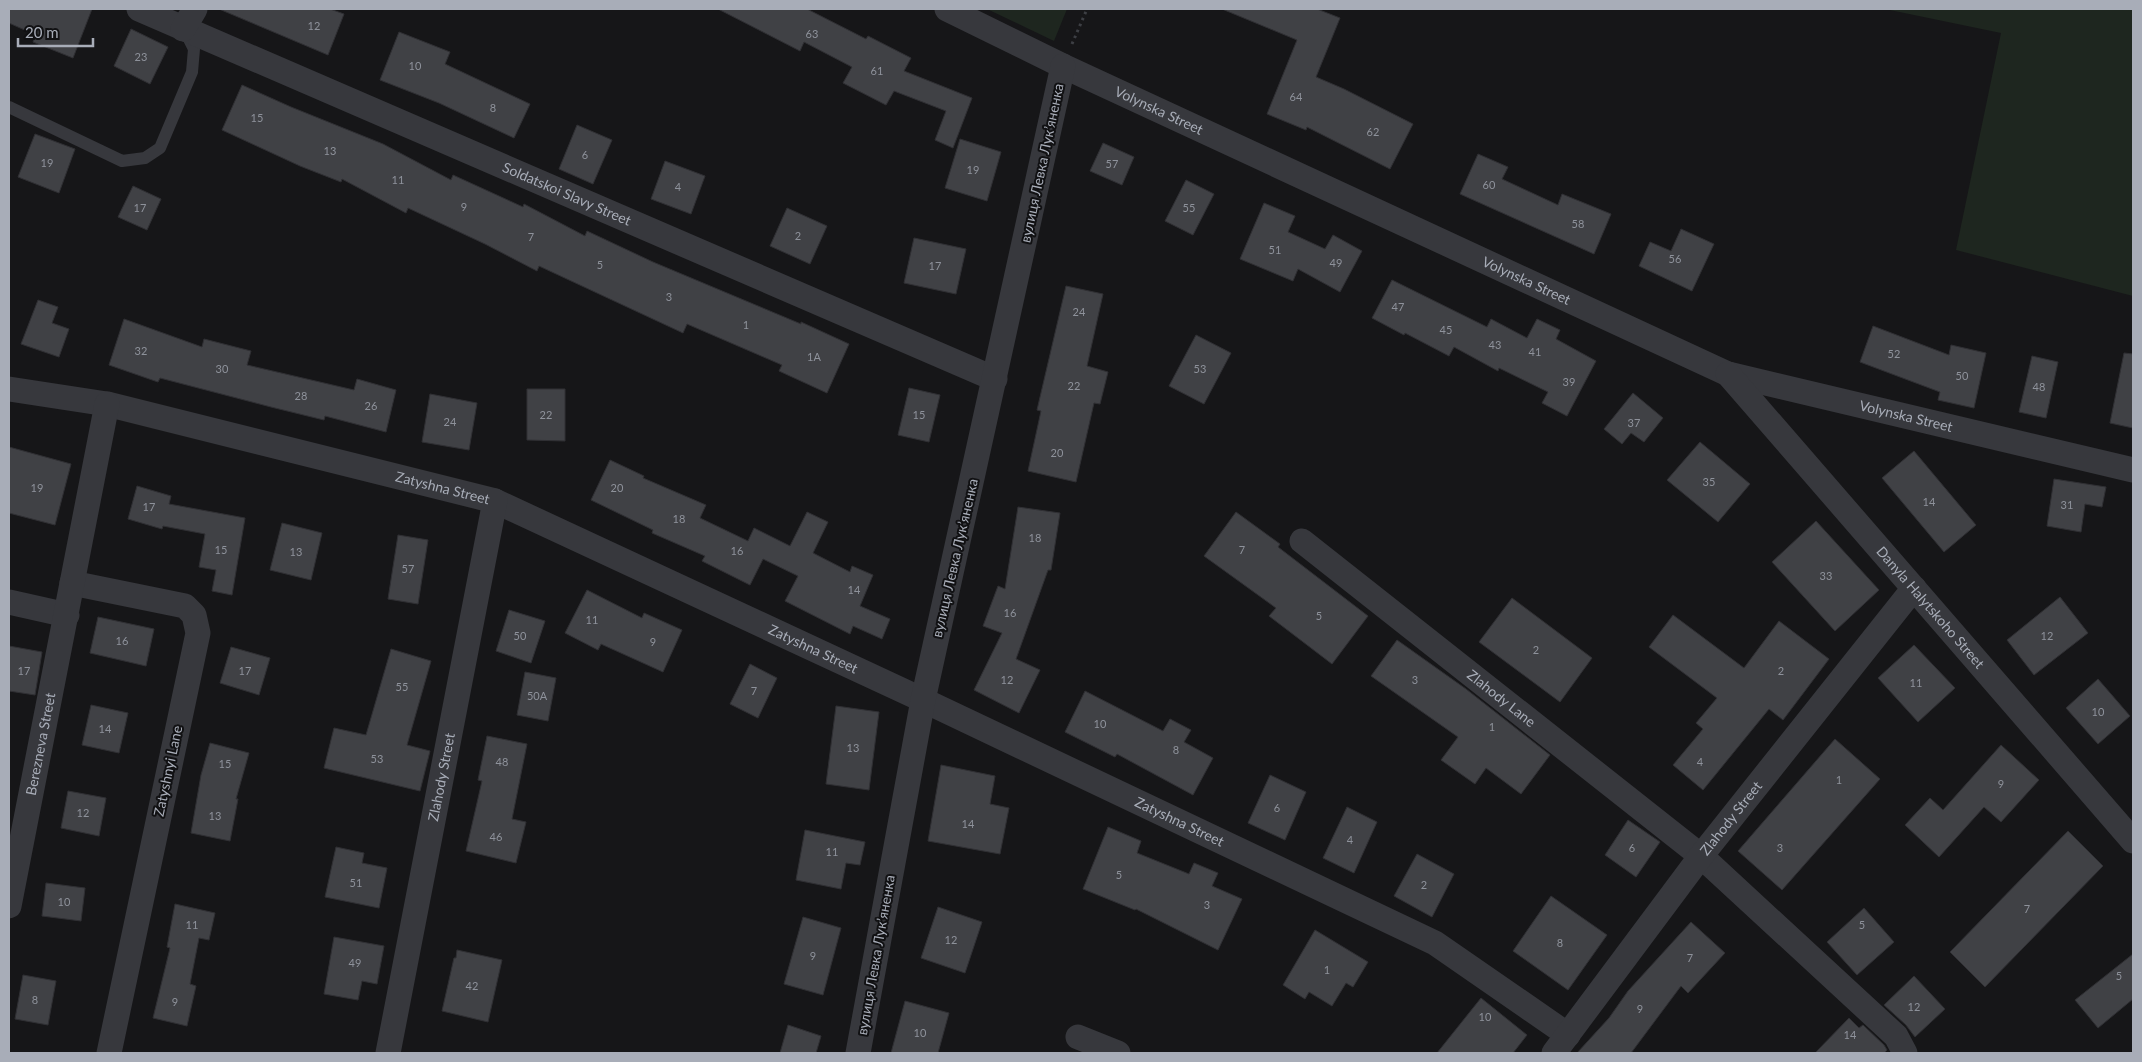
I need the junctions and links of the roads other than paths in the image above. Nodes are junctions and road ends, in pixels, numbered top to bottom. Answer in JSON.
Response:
{"nodes":[{"id":1,"x":139,"y":9,"type":"edge"},
{"id":2,"x":947,"y":9,"type":"edge"},
{"id":3,"x":189,"y":19,"type":"edge"},
{"id":4,"x":1064,"y":66,"type":"junction"},
{"id":5,"x":9,"y":107,"type":"edge"},
{"id":6,"x":1728,"y":374,"type":"junction"},
{"id":7,"x":995,"y":379,"type":"junction"},
{"id":8,"x":9,"y":389,"type":"edge"},
{"id":9,"x":107,"y":404,"type":"junction"},
{"id":10,"x":2133,"y":470,"type":"edge"},
{"id":11,"x":495,"y":501,"type":"junction"},
{"id":12,"x":1302,"y":541,"type":"dead end"},
{"id":13,"x":72,"y":583,"type":"junction"},
{"id":14,"x":1914,"y":588,"type":"junction"},
{"id":15,"x":9,"y":602,"type":"edge"},
{"id":16,"x":67,"y":615,"type":"junction"},
{"id":17,"x":923,"y":700,"type":"junction"},
{"id":18,"x":2133,"y":841,"type":"edge"},
{"id":19,"x":1701,"y":856,"type":"junction"},
{"id":20,"x":9,"y":906,"type":"edge"},
{"id":21,"x":1078,"y":1036,"type":"dead end"},
{"id":22,"x":1561,"y":1044,"type":"edge"},
{"id":23,"x":109,"y":1053,"type":"edge"},
{"id":24,"x":388,"y":1053,"type":"edge"},
{"id":25,"x":858,"y":1053,"type":"edge"},
{"id":26,"x":1118,"y":1053,"type":"edge"},
{"id":27,"x":1905,"y":1053,"type":"edge"}],
"edges":[{"from":1,"to":3,"type":"street","name":"Soldatskoi Slavy Street"},
{"from":2,"to":4,"type":"street","name":"Volynska Street"},
{"from":3,"to":5,"type":"lane"},
{"from":3,"to":7,"type":"street","name":"Soldatskoi Slavy Street"},
{"from":4,"to":6,"type":"street","name":"Volynska Street"},
{"from":4,"to":7,"type":"street","name":"вулиця Левка Лукʼяненка"},
{"from":6,"to":10,"type":"street","name":"Volynska Street"},
{"from":6,"to":14,"type":"street","name":"Danyla Halytskoho Street"},
{"from":7,"to":17,"type":"street","name":"вулиця Левка Лукʼяненка"},
{"from":8,"to":9,"type":"street","name":"Zatyshna Street"},
{"from":9,"to":11,"type":"street","name":"Zatyshna Street"},
{"from":9,"to":13,"type":"street","name":"Berezneva Street"},
{"from":11,"to":17,"type":"street","name":"Zatyshna Street"},
{"from":11,"to":24,"type":"street","name":"Zlahody Street"},
{"from":12,"to":19,"type":"street","name":"Zlahody Lane"},
{"from":13,"to":16,"type":"street","name":"Berezneva Street"},
{"from":13,"to":23,"type":"street","name":"Zatyshnyi Lane"},
{"from":14,"to":18,"type":"street","name":"Danyla Halytskoho Street"},
{"from":14,"to":19,"type":"street","name":"Zlahody Street"},
{"from":15,"to":16,"type":"street"},
{"from":16,"to":20,"type":"street","name":"Berezneva Street"},
{"from":17,"to":22,"type":"street","name":"Zatyshna Street"},
{"from":17,"to":25,"type":"street","name":"вулиця Левка Лукʼяненка"},
{"from":19,"to":22,"type":"street","name":"Zlahody Street"},
{"from":19,"to":27,"type":"street","name":"Zlahody Lane"},
{"from":21,"to":26,"type":"street"}]}
